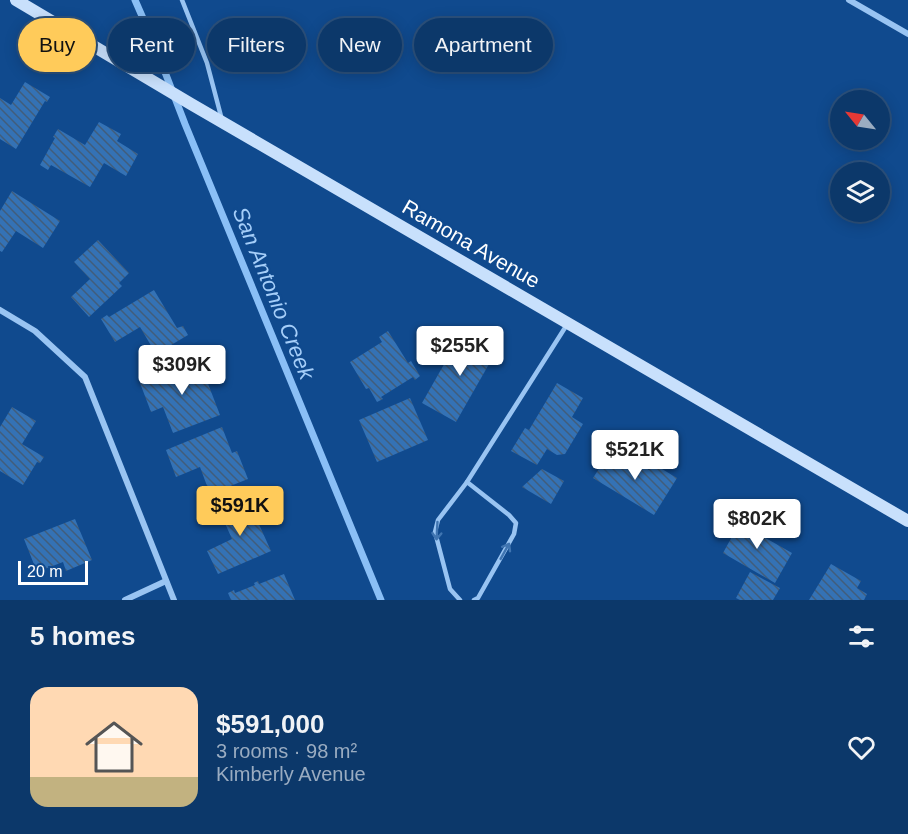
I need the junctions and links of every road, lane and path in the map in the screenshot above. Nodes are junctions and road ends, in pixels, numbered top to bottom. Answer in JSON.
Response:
{"nodes":[{"id":1,"x":16,"y":0,"type":"edge"},
{"id":2,"x":182,"y":0,"type":"edge"},
{"id":3,"x":849,"y":0,"type":"edge"},
{"id":4,"x":908,"y":34,"type":"edge"},
{"id":5,"x":223,"y":123,"type":"junction"},
{"id":6,"x":0,"y":310,"type":"edge"},
{"id":7,"x":567,"y":323,"type":"junction"},
{"id":8,"x":466,"y":482,"type":"junction"},
{"id":9,"x":908,"y":521,"type":"edge"},
{"id":10,"x":166,"y":581,"type":"junction"},
{"id":11,"x":125,"y":600,"type":"edge"},
{"id":12,"x":174,"y":600,"type":"edge"},
{"id":13,"x":460,"y":600,"type":"edge"},
{"id":14,"x":474,"y":600,"type":"edge"}],
"edges":[{"from":1,"to":5,"type":"street","name":"Ramona Avenue"},
{"from":2,"to":5,"type":"lane"},
{"from":3,"to":4,"type":"street"},
{"from":5,"to":7,"type":"street","name":"Ramona Avenue"},
{"from":6,"to":10,"type":"street"},
{"from":7,"to":8,"type":"lane"},
{"from":7,"to":9,"type":"street","name":"Ramona Avenue"},
{"from":8,"to":13,"type":"lane","one_way":true},
{"from":14,"to":8,"type":"lane","one_way":true},
{"from":10,"to":11,"type":"street"},
{"from":10,"to":12,"type":"street"}]}
